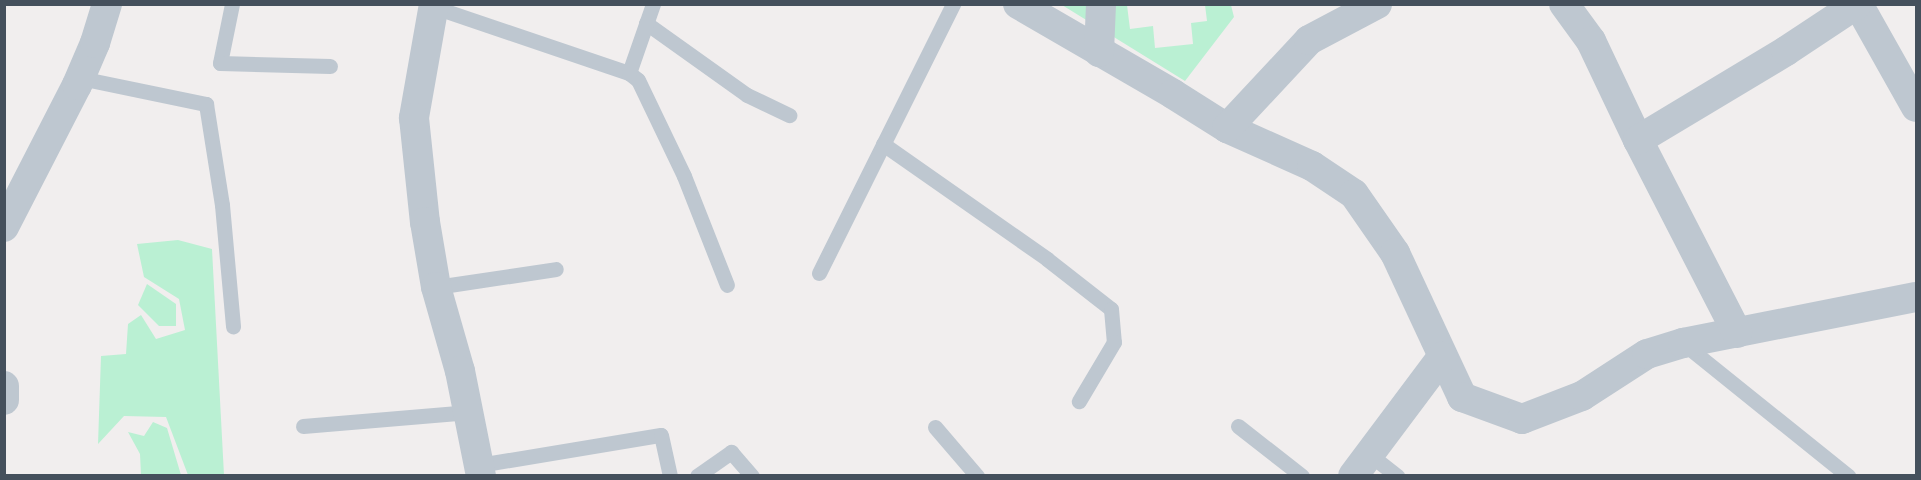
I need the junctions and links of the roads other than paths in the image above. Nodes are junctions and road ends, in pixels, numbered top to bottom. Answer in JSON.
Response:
{"nodes":[{"id":1,"x":106,"y":4,"type":"edge"},
{"id":2,"x":232,"y":4,"type":"edge"},
{"id":3,"x":653,"y":4,"type":"edge"},
{"id":4,"x":953,"y":4,"type":"edge"},
{"id":5,"x":1018,"y":4,"type":"edge"},
{"id":6,"x":1101,"y":4,"type":"edge"},
{"id":7,"x":1377,"y":4,"type":"edge"},
{"id":8,"x":1564,"y":4,"type":"edge"},
{"id":9,"x":1857,"y":4,"type":"edge"},
{"id":10,"x":434,"y":6,"type":"edge"},
{"id":11,"x":646,"y":23,"type":"junction"},
{"id":12,"x":1099,"y":52,"type":"junction"},
{"id":13,"x":330,"y":66,"type":"dead end"},
{"id":14,"x":629,"y":74,"type":"junction"},
{"id":15,"x":80,"y":78,"type":"junction"},
{"id":16,"x":1917,"y":107,"type":"edge"},
{"id":17,"x":789,"y":115,"type":"dead end"},
{"id":18,"x":1227,"y":128,"type":"junction"},
{"id":19,"x":1638,"y":140,"type":"junction"},
{"id":20,"x":883,"y":144,"type":"junction"},
{"id":21,"x":4,"y":227,"type":"edge"},
{"id":22,"x":556,"y":269,"type":"dead end"},
{"id":23,"x":819,"y":273,"type":"dead end"},
{"id":24,"x":727,"y":285,"type":"dead end"},
{"id":25,"x":436,"y":288,"type":"junction"},
{"id":26,"x":1917,"y":297,"type":"edge"},
{"id":27,"x":233,"y":327,"type":"dead end"},
{"id":28,"x":1737,"y":333,"type":"junction"},
{"id":29,"x":1683,"y":343,"type":"junction"},
{"id":30,"x":1442,"y":357,"type":"junction"},
{"id":31,"x":4,"y":386,"type":"edge"},
{"id":32,"x":4,"y":400,"type":"edge"},
{"id":33,"x":1079,"y":401,"type":"dead end"},
{"id":34,"x":469,"y":412,"type":"junction"},
{"id":35,"x":303,"y":426,"type":"dead end"},
{"id":36,"x":1238,"y":426,"type":"dead end"},
{"id":37,"x":935,"y":427,"type":"dead end"},
{"id":38,"x":1361,"y":465,"type":"edge"},
{"id":39,"x":480,"y":470,"type":"edge"},
{"id":40,"x":670,"y":476,"type":"edge"},
{"id":41,"x":697,"y":476,"type":"edge"},
{"id":42,"x":752,"y":476,"type":"edge"},
{"id":43,"x":977,"y":476,"type":"edge"},
{"id":44,"x":1302,"y":476,"type":"edge"},
{"id":45,"x":1396,"y":476,"type":"edge"},
{"id":46,"x":1848,"y":476,"type":"edge"}],
"edges":[{"from":1,"to":15,"type":"street"},
{"from":2,"to":13,"type":"lane"},
{"from":3,"to":11,"type":"lane"},
{"from":4,"to":20,"type":"lane"},
{"from":5,"to":12,"type":"street"},
{"from":6,"to":12,"type":"street"},
{"from":7,"to":18,"type":"street"},
{"from":8,"to":19,"type":"street"},
{"from":9,"to":16,"type":"street"},
{"from":9,"to":19,"type":"street"},
{"from":10,"to":14,"type":"lane"},
{"from":10,"to":25,"type":"street"},
{"from":11,"to":14,"type":"lane"},
{"from":11,"to":17,"type":"lane"},
{"from":12,"to":18,"type":"street"},
{"from":14,"to":24,"type":"lane"},
{"from":15,"to":21,"type":"street"},
{"from":15,"to":27,"type":"lane"},
{"from":18,"to":30,"type":"street"},
{"from":19,"to":28,"type":"street"},
{"from":20,"to":23,"type":"lane"},
{"from":20,"to":33,"type":"lane"},
{"from":22,"to":25,"type":"lane"},
{"from":25,"to":34,"type":"street"},
{"from":26,"to":28,"type":"street"},
{"from":28,"to":29,"type":"street"},
{"from":29,"to":30,"type":"street"},
{"from":29,"to":46,"type":"lane"},
{"from":30,"to":38,"type":"street"},
{"from":31,"to":32,"type":"street"},
{"from":34,"to":35,"type":"lane"},
{"from":34,"to":39,"type":"street"},
{"from":36,"to":44,"type":"lane"},
{"from":37,"to":43,"type":"lane"},
{"from":38,"to":45,"type":"lane"},
{"from":39,"to":40,"type":"lane"},
{"from":41,"to":42,"type":"lane"}]}
